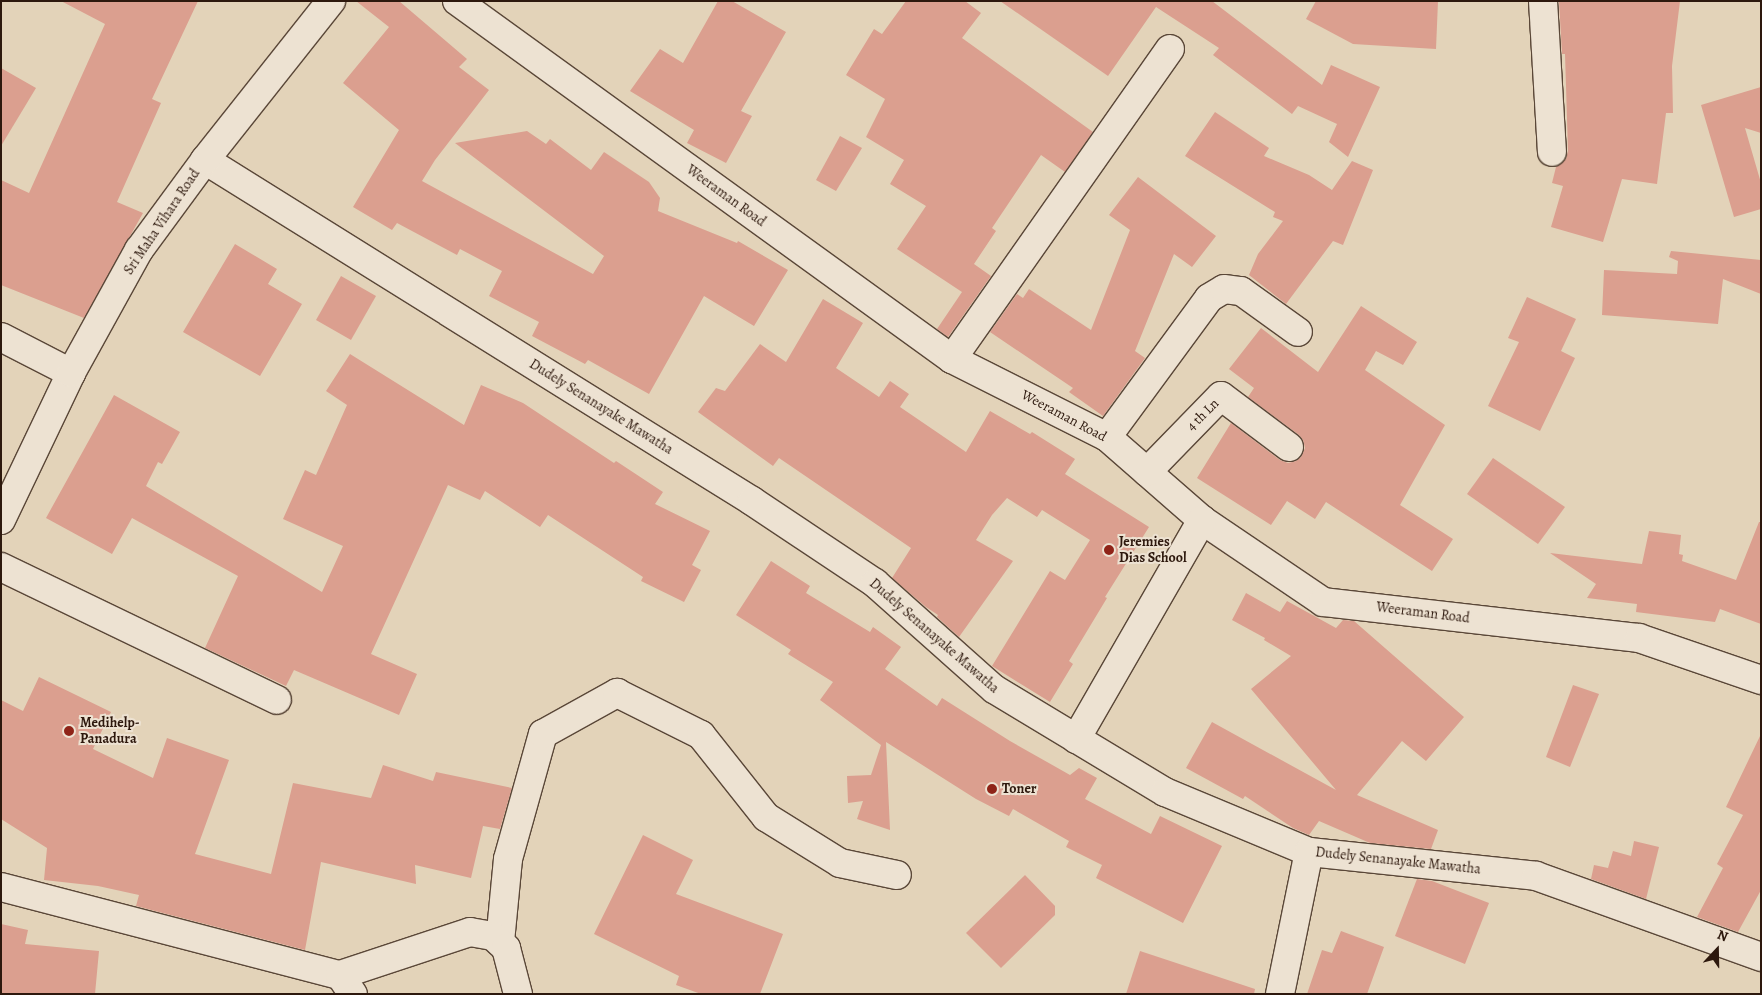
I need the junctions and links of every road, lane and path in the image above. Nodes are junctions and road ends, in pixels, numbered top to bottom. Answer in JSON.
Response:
{"nodes":[{"id":1,"x":331,"y":1,"type":"edge"},
{"id":2,"x":457,"y":1,"type":"edge"},
{"id":3,"x":1543,"y":1,"type":"edge"},
{"id":4,"x":1170,"y":49,"type":"dead end"},
{"id":5,"x":1552,"y":152,"type":"dead end"},
{"id":6,"x":205,"y":160,"type":"junction"},
{"id":7,"x":1298,"y":332,"type":"dead end"},
{"id":8,"x":1,"y":337,"type":"edge"},
{"id":9,"x":952,"y":359,"type":"junction"},
{"id":10,"x":71,"y":373,"type":"junction"},
{"id":11,"x":1107,"y":437,"type":"junction"},
{"id":12,"x":1289,"y":447,"type":"dead end"},
{"id":13,"x":1147,"y":472,"type":"junction"},
{"id":14,"x":1,"y":520,"type":"edge"},
{"id":15,"x":1202,"y":520,"type":"junction"},
{"id":16,"x":1,"y":567,"type":"edge"},
{"id":17,"x":1761,"y":680,"type":"edge"},
{"id":18,"x":277,"y":700,"type":"dead end"},
{"id":19,"x":1076,"y":739,"type":"junction"},
{"id":20,"x":1309,"y":852,"type":"junction"},
{"id":21,"x":897,"y":875,"type":"dead end"},
{"id":22,"x":1,"y":887,"type":"edge"},
{"id":23,"x":500,"y":942,"type":"junction"},
{"id":24,"x":1761,"y":957,"type":"edge"},
{"id":25,"x":347,"y":985,"type":"edge"},
{"id":26,"x":518,"y":994,"type":"edge"},
{"id":27,"x":1280,"y":994,"type":"edge"}],
"edges":[{"from":1,"to":6,"type":"street","name":"Sri Maha Vihara Road"},
{"from":2,"to":9,"type":"street","name":"Weeraman Road"},
{"from":3,"to":5,"type":"street"},
{"from":4,"to":9,"type":"street"},
{"from":6,"to":10,"type":"street","name":"Sri Maha Vihara Road"},
{"from":6,"to":19,"type":"street","name":"Dudely Senanayake Mawatha"},
{"from":7,"to":11,"type":"street"},
{"from":8,"to":10,"type":"street"},
{"from":9,"to":11,"type":"street","name":"Weeraman Road"},
{"from":10,"to":14,"type":"street","name":"Sri Maha Vihara Road"},
{"from":11,"to":13,"type":"street","name":"Weeraman Road"},
{"from":12,"to":13,"type":"street","name":"4 th Ln"},
{"from":13,"to":15,"type":"street","name":"Weeraman Road"},
{"from":15,"to":17,"type":"street","name":"Weeraman Road"},
{"from":15,"to":19,"type":"street"},
{"from":16,"to":18,"type":"street"},
{"from":19,"to":20,"type":"street","name":"Dudely Senanayake Mawatha"},
{"from":20,"to":24,"type":"street","name":"Dudely Senanayake Mawatha"},
{"from":20,"to":27,"type":"street"},
{"from":21,"to":23,"type":"street"},
{"from":22,"to":25,"type":"street"},
{"from":23,"to":25,"type":"street"},
{"from":23,"to":26,"type":"street"}]}
